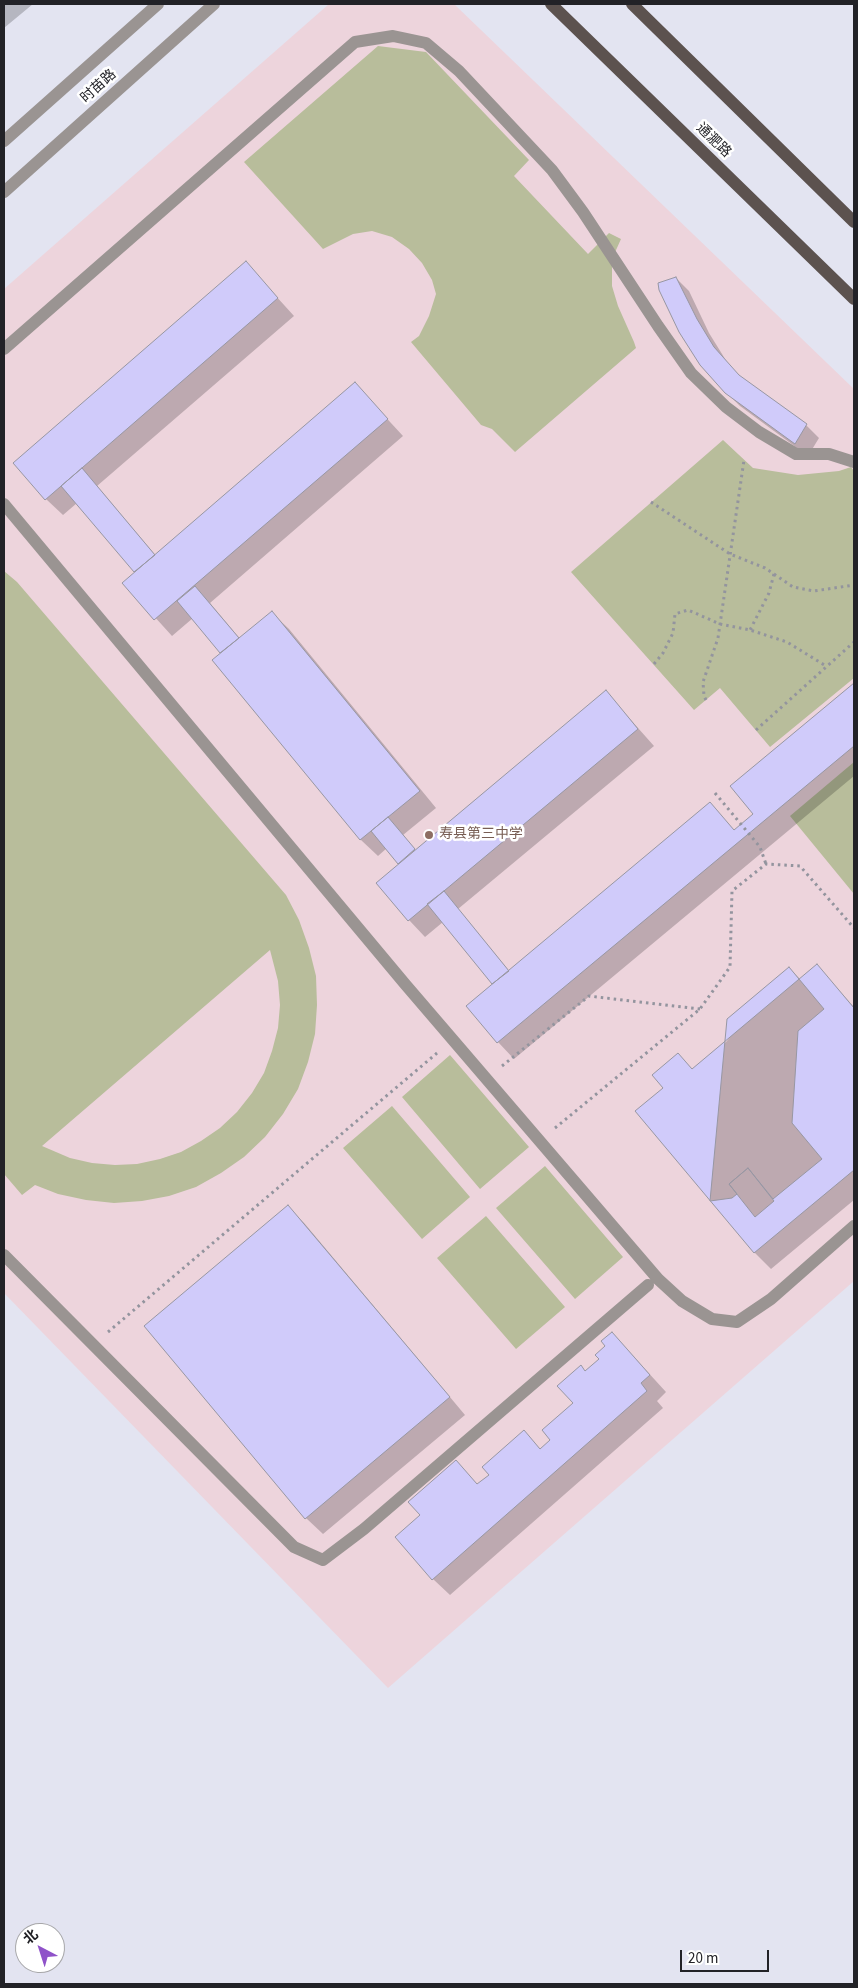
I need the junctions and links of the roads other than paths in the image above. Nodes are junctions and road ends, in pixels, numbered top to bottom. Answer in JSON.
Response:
{"nodes":[{"id":1,"x":158,"y":4,"type":"edge"},
{"id":2,"x":214,"y":4,"type":"edge"},
{"id":3,"x":550,"y":4,"type":"edge"},
{"id":4,"x":632,"y":4,"type":"edge"},
{"id":5,"x":4,"y":140,"type":"edge"},
{"id":6,"x":4,"y":192,"type":"edge"},
{"id":7,"x":854,"y":222,"type":"edge"},
{"id":8,"x":854,"y":299,"type":"edge"},
{"id":9,"x":4,"y":349,"type":"edge"},
{"id":10,"x":854,"y":462,"type":"edge"},
{"id":11,"x":4,"y":504,"type":"edge"},
{"id":12,"x":854,"y":1226,"type":"edge"},
{"id":13,"x":4,"y":1255,"type":"edge"},
{"id":14,"x":648,"y":1285,"type":"dead end"}],
"edges":[{"from":1,"to":5,"type":"street","name":"时苗路"},
{"from":2,"to":6,"type":"street","name":"时苗路"},
{"from":3,"to":8,"type":"main road","name":"通淝路"},
{"from":4,"to":7,"type":"main road"},
{"from":9,"to":10,"type":"street"},
{"from":11,"to":12,"type":"street"},
{"from":13,"to":14,"type":"street"}]}
